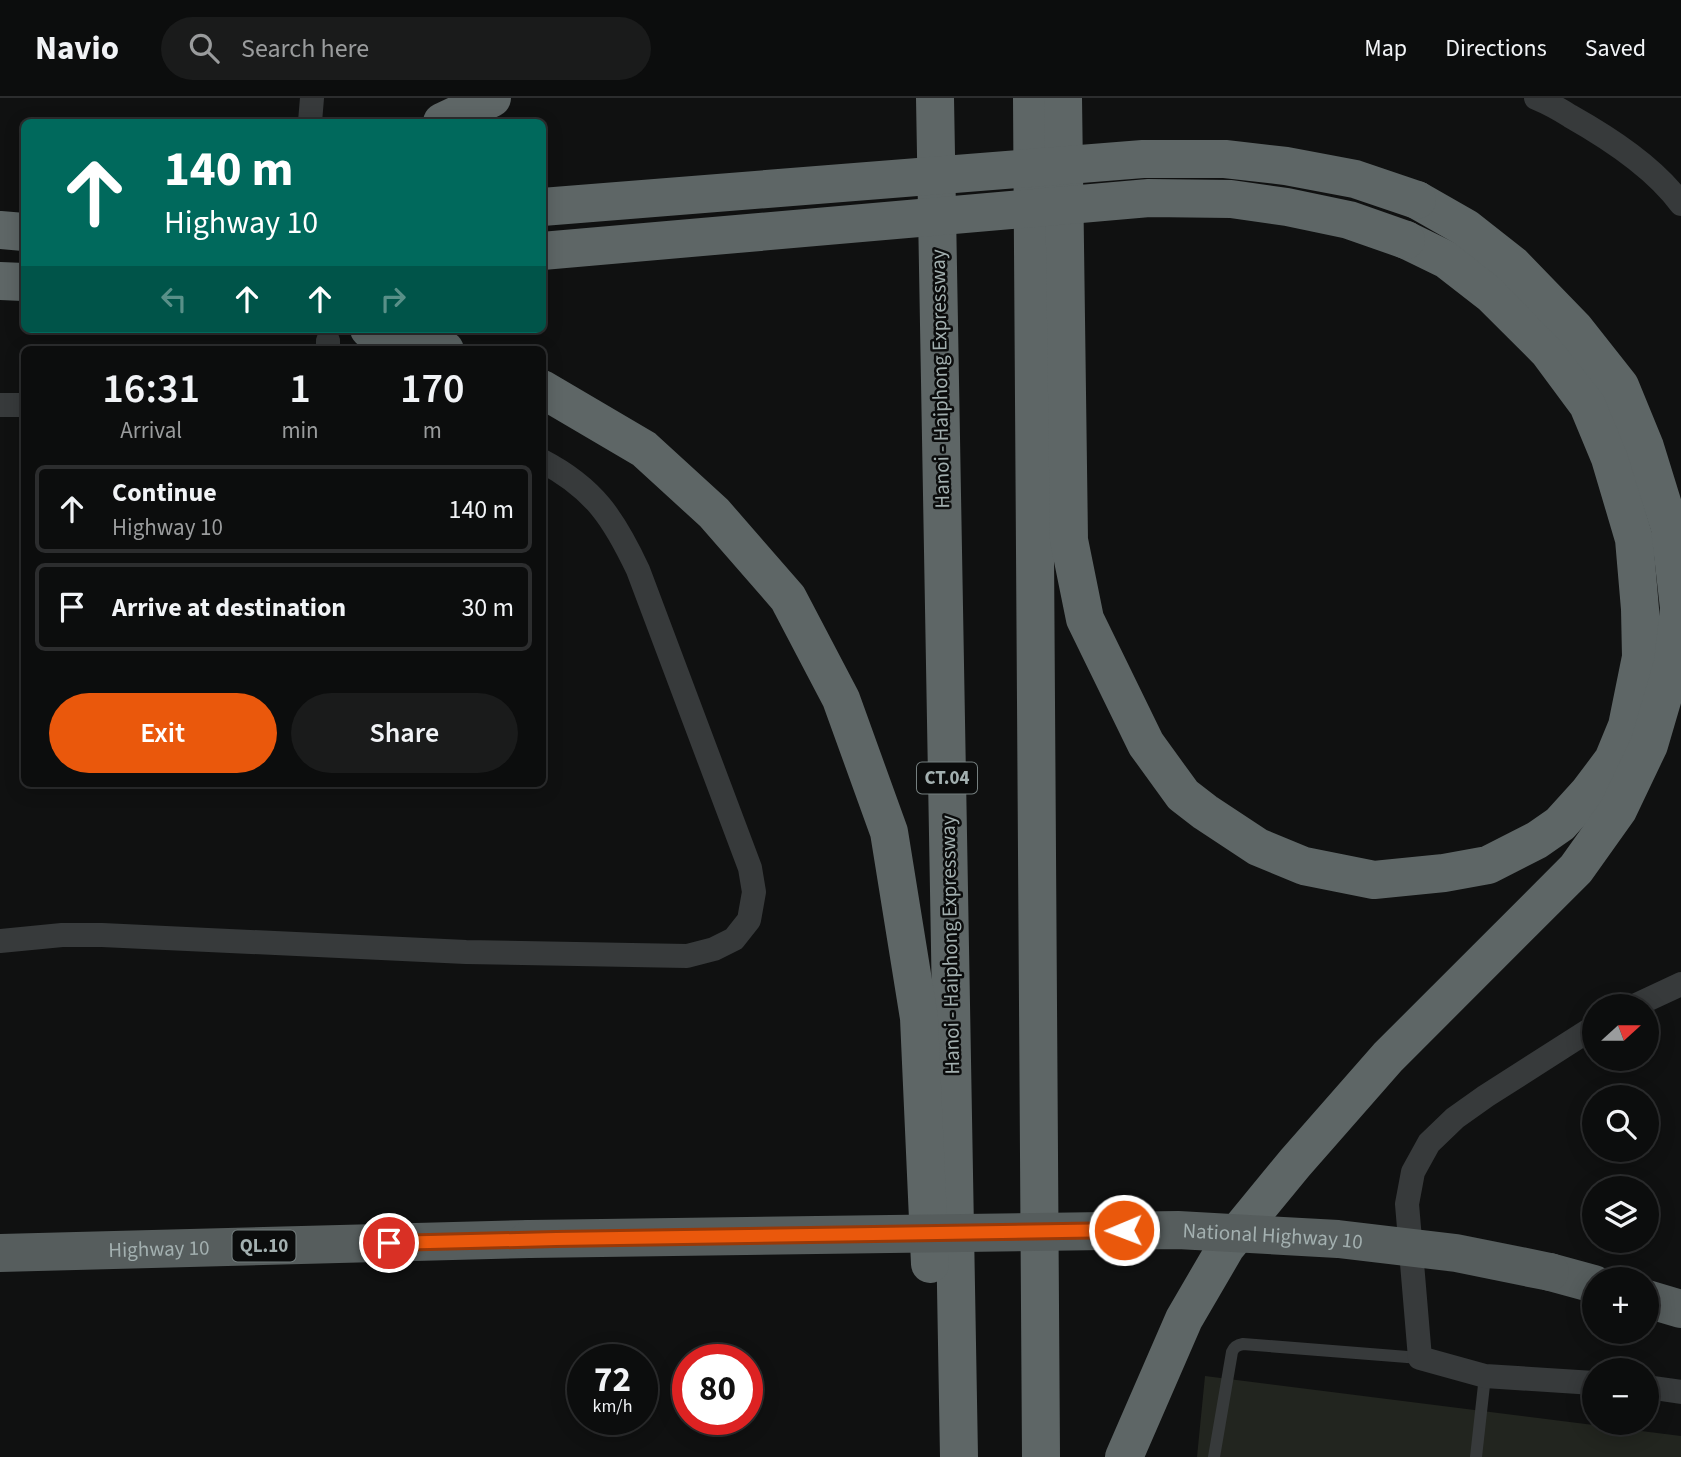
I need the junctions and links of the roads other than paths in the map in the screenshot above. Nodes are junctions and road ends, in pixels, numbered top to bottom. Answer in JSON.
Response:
{"nodes":[{"id":1,"x":312,"y":98,"type":"edge"},
{"id":2,"x":492,"y":98,"type":"edge"},
{"id":3,"x":935,"y":98,"type":"edge"},
{"id":4,"x":1032,"y":98,"type":"edge"},
{"id":5,"x":1063,"y":98,"type":"edge"},
{"id":6,"x":1536,"y":98,"type":"edge"},
{"id":7,"x":310,"y":119,"type":"edge"},
{"id":8,"x":448,"y":119,"type":"edge"},
{"id":9,"x":1678,"y":193,"type":"edge"},
{"id":10,"x":1064,"y":205,"type":"edge"},
{"id":11,"x":1064,"y":205,"type":"edge"},
{"id":12,"x":1064,"y":205,"type":"edge"},
{"id":13,"x":1064,"y":205,"type":"edge"},
{"id":14,"x":546,"y":207,"type":"edge"},
{"id":15,"x":0,"y":230,"type":"edge"},
{"id":16,"x":21,"y":232,"type":"edge"},
{"id":17,"x":546,"y":251,"type":"edge"},
{"id":18,"x":0,"y":281,"type":"edge"},
{"id":19,"x":21,"y":282,"type":"edge"},
{"id":20,"x":390,"y":333,"type":"edge"},
{"id":21,"x":435,"y":346,"type":"edge"},
{"id":22,"x":546,"y":390,"type":"edge"},
{"id":23,"x":0,"y":405,"type":"edge"},
{"id":24,"x":21,"y":405,"type":"edge"},
{"id":25,"x":546,"y":463,"type":"edge"},
{"id":26,"x":0,"y":941,"type":"edge"},
{"id":27,"x":1681,"y":984,"type":"edge"},
{"id":28,"x":1659,"y":994,"type":"edge"},
{"id":29,"x":1582,"y":1035,"type":"edge"},
{"id":30,"x":528,"y":1239,"type":"joint"},
{"id":31,"x":0,"y":1254,"type":"edge"},
{"id":32,"x":1582,"y":1281,"type":"edge"},
{"id":33,"x":1659,"y":1303,"type":"edge"},
{"id":34,"x":1681,"y":1309,"type":"edge"},
{"id":35,"x":1420,"y":1358,"type":"junction"},
{"id":36,"x":1485,"y":1376,"type":"junction"},
{"id":37,"x":1582,"y":1381,"type":"edge"},
{"id":38,"x":1659,"y":1389,"type":"edge"},
{"id":39,"x":1681,"y":1392,"type":"edge"},
{"id":40,"x":933,"y":1457,"type":"edge"},
{"id":41,"x":959,"y":1457,"type":"edge"},
{"id":42,"x":1041,"y":1457,"type":"edge"},
{"id":43,"x":1124,"y":1457,"type":"edge"},
{"id":44,"x":1214,"y":1457,"type":"edge"},
{"id":45,"x":1476,"y":1457,"type":"edge"}],
"edges":[{"from":1,"to":7,"type":"street"},
{"from":2,"to":8,"type":"highway"},
{"from":3,"to":41,"type":"highway","name":"Hanoi - Haiphong Expressway","number":"CT.04"},
{"from":4,"to":42,"type":"highway"},
{"from":5,"to":10,"type":"highway","bridge":true},
{"from":6,"to":9,"type":"street"},
{"from":11,"to":12,"type":"highway","bridge":true},
{"from":13,"to":17,"type":"highway","bridge":true},
{"from":14,"to":43,"type":"highway","bridge":true},
{"from":15,"to":16,"type":"highway"},
{"from":18,"to":19,"type":"highway"},
{"from":20,"to":21,"type":"highway"},
{"from":22,"to":40,"type":"highway"},
{"from":23,"to":24,"type":"street"},
{"from":25,"to":26,"type":"street"},
{"from":27,"to":28,"type":"street"},
{"from":29,"to":35,"type":"street"},
{"from":30,"to":31,"type":"highway","name":"Highway 10","number":"QL.10"},
{"from":30,"to":32,"type":"highway","name":"National Highway 10","number":"QL.10","bridge":true},
{"from":33,"to":34,"type":"highway"},
{"from":35,"to":36,"type":"street"},
{"from":35,"to":44,"type":"lane"},
{"from":36,"to":37,"type":"street"},
{"from":36,"to":45,"type":"lane"},
{"from":38,"to":39,"type":"street"}]}
